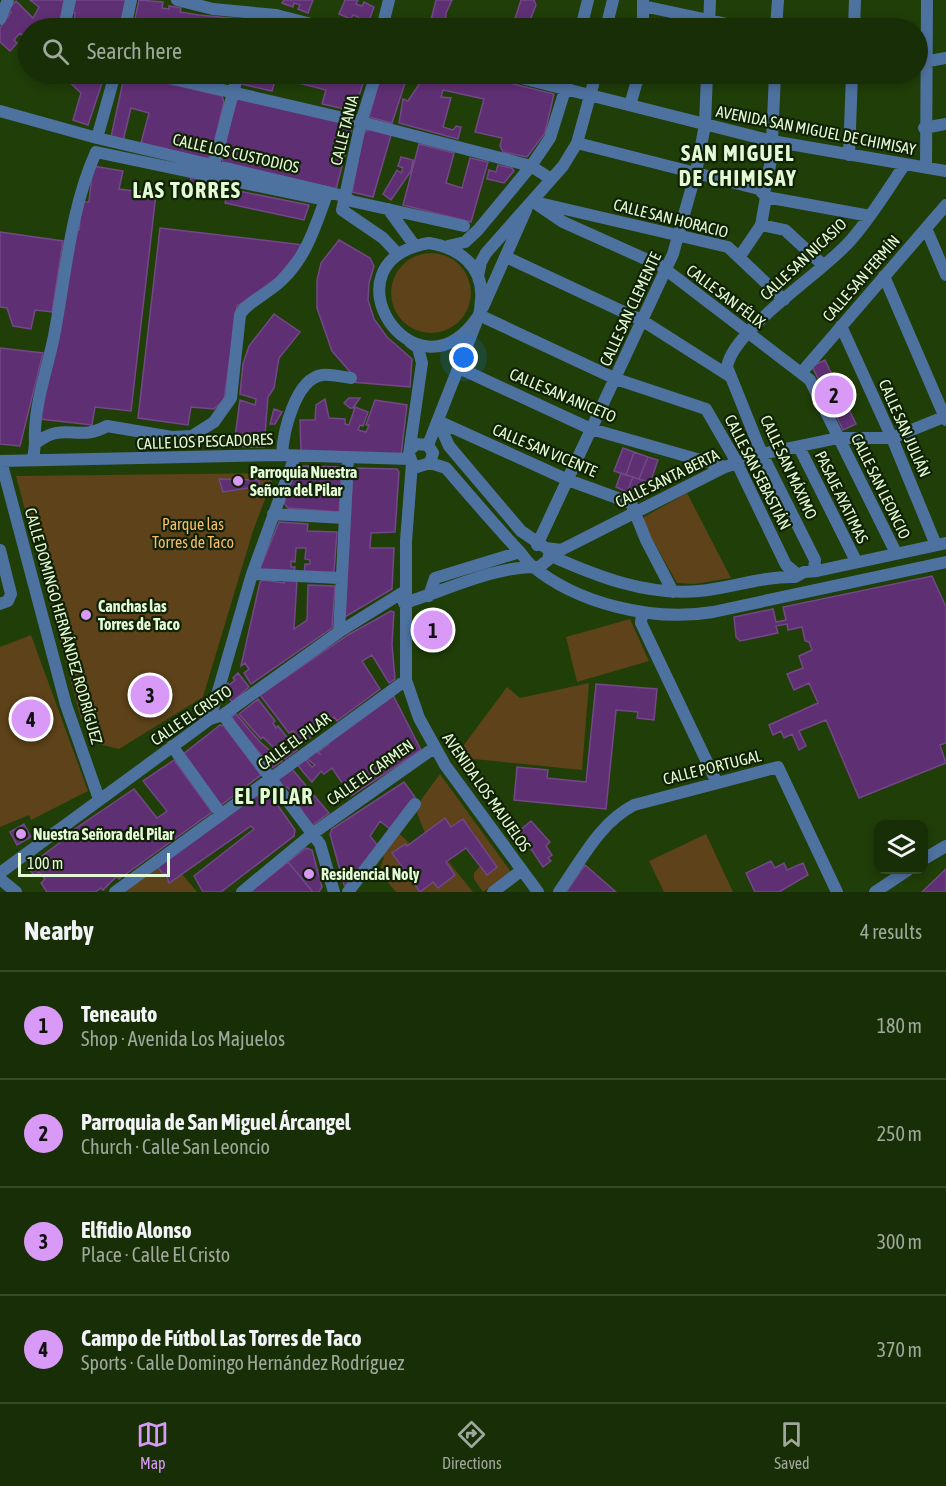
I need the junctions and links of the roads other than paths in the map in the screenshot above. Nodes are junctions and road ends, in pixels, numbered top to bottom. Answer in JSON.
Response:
{"nodes":[{"id":1,"x":8,"y":0,"type":"edge"},
{"id":2,"x":70,"y":0,"type":"edge"},
{"id":3,"x":130,"y":0,"type":"edge"},
{"id":4,"x":177,"y":0,"type":"edge"},
{"id":5,"x":389,"y":0,"type":"edge"},
{"id":6,"x":588,"y":0,"type":"edge"},
{"id":7,"x":613,"y":0,"type":"edge"},
{"id":8,"x":710,"y":0,"type":"edge"},
{"id":9,"x":778,"y":0,"type":"edge"},
{"id":10,"x":855,"y":0,"type":"edge"},
{"id":11,"x":927,"y":0,"type":"edge"},
{"id":12,"x":643,"y":3,"type":"edge"},
{"id":13,"x":254,"y":13,"type":"junction"},
{"id":14,"x":66,"y":18,"type":"edge"},
{"id":15,"x":127,"y":18,"type":"edge"},
{"id":16,"x":253,"y":18,"type":"edge"},
{"id":17,"x":288,"y":18,"type":"edge"},
{"id":18,"x":384,"y":18,"type":"edge"},
{"id":19,"x":584,"y":18,"type":"edge"},
{"id":20,"x":608,"y":18,"type":"edge"},
{"id":21,"x":688,"y":18,"type":"edge"},
{"id":22,"x":709,"y":18,"type":"edge"},
{"id":23,"x":777,"y":18,"type":"edge"},
{"id":24,"x":854,"y":18,"type":"edge"},
{"id":25,"x":925,"y":18,"type":"edge"},
{"id":26,"x":0,"y":19,"type":"edge"},
{"id":27,"x":946,"y":58,"type":"edge"},
{"id":28,"x":928,"y":62,"type":"edge"},
{"id":29,"x":112,"y":84,"type":"edge"},
{"id":30,"x":197,"y":84,"type":"edge"},
{"id":31,"x":235,"y":84,"type":"edge"},
{"id":32,"x":373,"y":84,"type":"edge"},
{"id":33,"x":546,"y":84,"type":"edge"},
{"id":34,"x":567,"y":84,"type":"edge"},
{"id":35,"x":593,"y":84,"type":"edge"},
{"id":36,"x":636,"y":84,"type":"edge"},
{"id":37,"x":707,"y":84,"type":"edge"},
{"id":38,"x":775,"y":84,"type":"edge"},
{"id":39,"x":852,"y":84,"type":"edge"},
{"id":40,"x":922,"y":84,"type":"edge"},
{"id":41,"x":566,"y":89,"type":"junction"},
{"id":42,"x":233,"y":92,"type":"junction"},
{"id":43,"x":590,"y":96,"type":"junction"},
{"id":44,"x":630,"y":105,"type":"junction"},
{"id":45,"x":0,"y":111,"type":"edge"},
{"id":46,"x":362,"y":122,"type":"junction"},
{"id":47,"x":946,"y":124,"type":"edge"},
{"id":48,"x":705,"y":125,"type":"junction"},
{"id":49,"x":924,"y":128,"type":"junction"},
{"id":50,"x":97,"y":138,"type":"junction"},
{"id":51,"x":773,"y":142,"type":"junction"},
{"id":52,"x":576,"y":143,"type":"junction"},
{"id":53,"x":849,"y":155,"type":"junction"},
{"id":54,"x":905,"y":164,"type":"junction"},
{"id":55,"x":214,"y":165,"type":"junction"},
{"id":56,"x":531,"y":166,"type":"junction"},
{"id":57,"x":926,"y":167,"type":"junction"},
{"id":58,"x":946,"y":171,"type":"edge"},
{"id":59,"x":696,"y":172,"type":"junction"},
{"id":60,"x":551,"y":179,"type":"junction"},
{"id":61,"x":512,"y":189,"type":"junction"},
{"id":62,"x":765,"y":195,"type":"junction"},
{"id":63,"x":344,"y":196,"type":"junction"},
{"id":64,"x":529,"y":205,"type":"junction"},
{"id":65,"x":946,"y":205,"type":"edge"},
{"id":66,"x":388,"y":209,"type":"junction"},
{"id":67,"x":870,"y":216,"type":"junction"},
{"id":68,"x":761,"y":225,"type":"junction"},
{"id":69,"x":464,"y":226,"type":"dead end"},
{"id":70,"x":926,"y":228,"type":"junction"},
{"id":71,"x":680,"y":236,"type":"junction"},
{"id":72,"x":415,"y":246,"type":"junction"},
{"id":73,"x":448,"y":246,"type":"junction"},
{"id":74,"x":399,"y":254,"type":"junction"},
{"id":75,"x":740,"y":256,"type":"junction"},
{"id":76,"x":506,"y":257,"type":"junction"},
{"id":77,"x":823,"y":265,"type":"junction"},
{"id":78,"x":666,"y":271,"type":"junction"},
{"id":79,"x":946,"y":275,"type":"edge"},
{"id":80,"x":478,"y":276,"type":"junction"},
{"id":81,"x":884,"y":276,"type":"junction"},
{"id":82,"x":784,"y":300,"type":"junction"},
{"id":83,"x":479,"y":315,"type":"junction"},
{"id":84,"x":642,"y":321,"type":"junction"},
{"id":85,"x":841,"y":326,"type":"junction"},
{"id":86,"x":748,"y":333,"type":"junction"},
{"id":87,"x":409,"y":341,"type":"junction"},
{"id":88,"x":459,"y":368,"type":"junction"},
{"id":89,"x":802,"y":372,"type":"junction"},
{"id":90,"x":731,"y":377,"type":"junction"},
{"id":91,"x":351,"y":378,"type":"dead end"},
{"id":92,"x":616,"y":379,"type":"junction"},
{"id":93,"x":946,"y":418,"type":"edge"},
{"id":94,"x":438,"y":421,"type":"junction"},
{"id":95,"x":591,"y":429,"type":"junction"},
{"id":96,"x":838,"y":438,"type":"junction"},
{"id":97,"x":892,"y":438,"type":"junction"},
{"id":98,"x":34,"y":444,"type":"junction"},
{"id":99,"x":430,"y":446,"type":"junction"},
{"id":100,"x":799,"y":447,"type":"junction"},
{"id":101,"x":762,"y":454,"type":"junction"},
{"id":102,"x":282,"y":455,"type":"junction"},
{"id":103,"x":458,"y":455,"type":"junction"},
{"id":104,"x":295,"y":456,"type":"junction"},
{"id":105,"x":348,"y":458,"type":"junction"},
{"id":106,"x":33,"y":460,"type":"junction"},
{"id":107,"x":417,"y":460,"type":"junction"},
{"id":108,"x":0,"y":461,"type":"edge"},
{"id":109,"x":737,"y":462,"type":"junction"},
{"id":110,"x":708,"y":463,"type":"junction"},
{"id":111,"x":725,"y":467,"type":"junction"},
{"id":112,"x":446,"y":468,"type":"junction"},
{"id":113,"x":704,"y":477,"type":"junction"},
{"id":114,"x":568,"y":480,"type":"junction"},
{"id":115,"x":409,"y":492,"type":"junction"},
{"id":116,"x":635,"y":512,"type":"junction"},
{"id":117,"x":273,"y":514,"type":"junction"},
{"id":118,"x":344,"y":518,"type":"junction"},
{"id":119,"x":941,"y":544,"type":"edge"},
{"id":120,"x":544,"y":549,"type":"junction"},
{"id":121,"x":0,"y":550,"type":"edge"},
{"id":122,"x":896,"y":553,"type":"junction"},
{"id":123,"x":527,"y":559,"type":"junction"},
{"id":124,"x":856,"y":561,"type":"junction"},
{"id":125,"x":946,"y":562,"type":"edge"},
{"id":126,"x":459,"y":571,"type":"junction"},
{"id":127,"x":815,"y":571,"type":"junction"},
{"id":128,"x":252,"y":574,"type":"junction"},
{"id":129,"x":796,"y":576,"type":"junction"},
{"id":130,"x":340,"y":578,"type":"junction"},
{"id":131,"x":468,"y":582,"type":"junction"},
{"id":132,"x":819,"y":588,"type":"junction"},
{"id":133,"x":673,"y":592,"type":"junction"},
{"id":134,"x":802,"y":592,"type":"junction"},
{"id":135,"x":429,"y":596,"type":"junction"},
{"id":136,"x":405,"y":597,"type":"junction"},
{"id":137,"x":0,"y":604,"type":"edge"},
{"id":138,"x":642,"y":612,"type":"junction"},
{"id":139,"x":339,"y":632,"type":"junction"},
{"id":140,"x":405,"y":680,"type":"junction"},
{"id":141,"x":223,"y":715,"type":"junction"},
{"id":142,"x":210,"y":719,"type":"junction"},
{"id":143,"x":172,"y":746,"type":"junction"},
{"id":144,"x":434,"y":748,"type":"junction"},
{"id":145,"x":270,"y":779,"type":"junction"},
{"id":146,"x":717,"y":783,"type":"junction"},
{"id":147,"x":99,"y":799,"type":"junction"},
{"id":148,"x":416,"y":804,"type":"dead end"},
{"id":149,"x":221,"y":814,"type":"junction"},
{"id":150,"x":312,"y":834,"type":"junction"},
{"id":151,"x":946,"y":846,"type":"edge"},
{"id":152,"x":928,"y":857,"type":"edge"},
{"id":153,"x":522,"y":870,"type":"junction"},
{"id":154,"x":0,"y":873,"type":"edge"},
{"id":155,"x":902,"y":874,"type":"edge"},
{"id":156,"x":0,"y":879,"type":"edge"},
{"id":157,"x":16,"y":892,"type":"edge"},
{"id":158,"x":115,"y":892,"type":"edge"},
{"id":159,"x":242,"y":892,"type":"edge"},
{"id":160,"x":334,"y":892,"type":"edge"},
{"id":161,"x":348,"y":892,"type":"edge"},
{"id":162,"x":493,"y":892,"type":"edge"},
{"id":163,"x":538,"y":892,"type":"edge"},
{"id":164,"x":559,"y":892,"type":"edge"},
{"id":165,"x":837,"y":892,"type":"edge"},
{"id":166,"x":875,"y":892,"type":"edge"}],
"edges":[{"from":1,"to":26,"type":"street"},
{"from":2,"to":14,"type":"street"},
{"from":3,"to":15,"type":"street"},
{"from":4,"to":13,"type":"street"},
{"from":5,"to":18,"type":"street"},
{"from":6,"to":19,"type":"street"},
{"from":7,"to":20,"type":"street"},
{"from":8,"to":22,"type":"street"},
{"from":9,"to":23,"type":"street"},
{"from":10,"to":24,"type":"street"},
{"from":11,"to":25,"type":"street"},
{"from":12,"to":21,"type":"street"},
{"from":13,"to":16,"type":"street"},
{"from":13,"to":17,"type":"street"},
{"from":27,"to":28,"type":"street"},
{"from":29,"to":50,"type":"street"},
{"from":30,"to":42,"type":"street"},
{"from":31,"to":42,"type":"street"},
{"from":32,"to":46,"type":"street","name":"CALLE TANIA"},
{"from":33,"to":41,"type":"street","name":"AVENIDA SAN MIGUEL DE CHIMISAY"},
{"from":34,"to":41,"type":"street"},
{"from":35,"to":43,"type":"street"},
{"from":36,"to":44,"type":"street"},
{"from":37,"to":48,"type":"street","name":"CALLE SAN CLEMENTE"},
{"from":38,"to":51,"type":"street"},
{"from":39,"to":53,"type":"street"},
{"from":40,"to":49,"type":"street"},
{"from":41,"to":43,"type":"street","name":"AVENIDA SAN MIGUEL DE CHIMISAY"},
{"from":41,"to":56,"type":"street"},
{"from":42,"to":46,"type":"street"},
{"from":42,"to":55,"type":"street"},
{"from":43,"to":44,"type":"street","name":"AVENIDA SAN MIGUEL DE CHIMISAY"},
{"from":43,"to":52,"type":"street"},
{"from":44,"to":48,"type":"street","name":"AVENIDA SAN MIGUEL DE CHIMISAY"},
{"from":45,"to":50,"type":"street","name":"CALLE LOS CUSTODIOS"},
{"from":46,"to":56,"type":"street"},
{"from":46,"to":63,"type":"street","name":"CALLE TANIA"},
{"from":47,"to":49,"type":"street"},
{"from":48,"to":51,"type":"street","name":"AVENIDA SAN MIGUEL DE CHIMISAY"},
{"from":48,"to":59,"type":"street","name":"CALLE SAN CLEMENTE"},
{"from":49,"to":57,"type":"street"},
{"from":50,"to":55,"type":"street","name":"CALLE LOS CUSTODIOS"},
{"from":51,"to":53,"type":"street","name":"AVENIDA SAN MIGUEL DE CHIMISAY"},
{"from":51,"to":62,"type":"street"},
{"from":52,"to":59,"type":"street"},
{"from":52,"to":60,"type":"street"},
{"from":53,"to":54,"type":"street","name":"AVENIDA SAN MIGUEL DE CHIMISAY"},
{"from":54,"to":57,"type":"street","name":"AVENIDA SAN MIGUEL DE CHIMISAY"},
{"from":54,"to":67,"type":"street","name":"CALLE SAN NICASIO"},
{"from":55,"to":63,"type":"street","name":"CALLE LOS CUSTODIOS"},
{"from":56,"to":60,"type":"street"},
{"from":56,"to":61,"type":"street"},
{"from":57,"to":58,"type":"street","name":"AVENIDA SAN MIGUEL DE CHIMISAY"},
{"from":59,"to":62,"type":"street"},
{"from":59,"to":71,"type":"street","name":"CALLE SAN CLEMENTE"},
{"from":60,"to":64,"type":"street"},
{"from":61,"to":64,"type":"street","name":"CALLE SAN FÉLIX"},
{"from":61,"to":73,"type":"street"},
{"from":62,"to":67,"type":"street"},
{"from":62,"to":68,"type":"street"},
{"from":63,"to":66,"type":"street","name":"CALLE LOS CUSTODIOS"},
{"from":63,"to":74,"type":"street"},
{"from":64,"to":71,"type":"street","name":"CALLE SAN HORACIO"},
{"from":64,"to":76,"type":"street"},
{"from":64,"to":78,"type":"street","name":"CALLE SAN FÉLIX"},
{"from":64,"to":80,"type":"street"},
{"from":65,"to":70,"type":"street","name":"CALLE SAN FERMÍN"},
{"from":66,"to":69,"type":"street","name":"CALLE LOS CUSTODIOS"},
{"from":66,"to":72,"type":"street"},
{"from":67,"to":77,"type":"street","name":"CALLE SAN NICASIO"},
{"from":68,"to":75,"type":"street"},
{"from":68,"to":77,"type":"street"},
{"from":70,"to":79,"type":"street"},
{"from":70,"to":81,"type":"street","name":"CALLE SAN FERMÍN"},
{"from":71,"to":75,"type":"street","name":"CALLE SAN HORACIO"},
{"from":71,"to":78,"type":"street","name":"CALLE SAN CLEMENTE"},
{"from":72,"to":73,"type":"street"},
{"from":72,"to":74,"type":"street"},
{"from":73,"to":80,"type":"street"},
{"from":74,"to":87,"type":"street"},
{"from":75,"to":82,"type":"street","name":"CALLE SAN HORACIO"},
{"from":76,"to":83,"type":"street"},
{"from":76,"to":84,"type":"street"},
{"from":77,"to":82,"type":"street","name":"CALLE SAN NICASIO"},
{"from":78,"to":84,"type":"street","name":"CALLE SAN CLEMENTE"},
{"from":78,"to":86,"type":"street","name":"CALLE SAN FÉLIX"},
{"from":80,"to":83,"type":"street"},
{"from":81,"to":85,"type":"street","name":"CALLE SAN FERMÍN"},
{"from":81,"to":93,"type":"street"},
{"from":82,"to":86,"type":"street","name":"CALLE SAN NICASIO"},
{"from":83,"to":87,"type":"street"},
{"from":83,"to":88,"type":"street"},
{"from":83,"to":92,"type":"street","name":"CALLE SAN SEBASTIÁN"},
{"from":84,"to":90,"type":"street"},
{"from":84,"to":92,"type":"street","name":"CALLE SAN CLEMENTE"},
{"from":85,"to":89,"type":"street","name":"CALLE SAN FERMÍN"},
{"from":85,"to":97,"type":"street","name":"CALLE SAN JULIÁN"},
{"from":86,"to":89,"type":"street","name":"CALLE SAN FÉLIX"},
{"from":86,"to":90,"type":"street","name":"CALLE SAN NICASIO"},
{"from":87,"to":107,"type":"street","name":"AVENIDA LOS MAJUELOS"},
{"from":88,"to":94,"type":"street"},
{"from":88,"to":95,"type":"street","name":"CALLE SAN ANICETO"},
{"from":89,"to":96,"type":"street","name":"CALLE SAN LEONCIO"},
{"from":90,"to":101,"type":"street","name":"CALLE SAN MÁXIMO"},
{"from":91,"to":102,"type":"street"},
{"from":92,"to":95,"type":"street","name":"CALLE SAN CLEMENTE"},
{"from":92,"to":109,"type":"street","name":"CALLE SAN SEBASTIÁN"},
{"from":93,"to":97,"type":"street","name":"CALLE SANTA BERTA"},
{"from":94,"to":99,"type":"street"},
{"from":94,"to":103,"type":"street"},
{"from":94,"to":114,"type":"street","name":"CALLE SAN VICENTE"},
{"from":95,"to":110,"type":"street","name":"CALLE SAN ANICETO"},
{"from":95,"to":114,"type":"street","name":"CALLE SAN CLEMENTE"},
{"from":96,"to":97,"type":"street","name":"CALLE SANTA BERTA"},
{"from":96,"to":100,"type":"street","name":"CALLE SANTA BERTA"},
{"from":96,"to":122,"type":"street","name":"CALLE SAN LEONCIO"},
{"from":97,"to":119,"type":"street","name":"CALLE SAN JULIÁN"},
{"from":98,"to":98,"type":"street"},
{"from":98,"to":106,"type":"street"},
{"from":99,"to":103,"type":"street"},
{"from":99,"to":107,"type":"street"},
{"from":99,"to":107,"type":"street"},
{"from":100,"to":101,"type":"street","name":"CALLE SANTA BERTA"},
{"from":100,"to":124,"type":"street","name":"PASAJE AYATIMAS"},
{"from":101,"to":109,"type":"street","name":"CALLE SANTA BERTA"},
{"from":101,"to":127,"type":"street","name":"CALLE SAN MÁXIMO"},
{"from":102,"to":104,"type":"street","name":"CALLE LOS PESCADORES"},
{"from":102,"to":106,"type":"street","name":"CALLE LOS PESCADORES"},
{"from":103,"to":120,"type":"street"},
{"from":104,"to":105,"type":"street","name":"CALLE LOS PESCADORES"},
{"from":104,"to":117,"type":"street"},
{"from":105,"to":107,"type":"street","name":"CALLE LOS PESCADORES"},
{"from":105,"to":118,"type":"street"},
{"from":106,"to":108,"type":"street","name":"CALLE LOS PESCADORES"},
{"from":107,"to":112,"type":"street"},
{"from":107,"to":115,"type":"street","name":"AVENIDA LOS MAJUELOS"},
{"from":108,"to":147,"type":"street","name":"CALLE DOMINGO HERNÁNDEZ RODRÍGUEZ"},
{"from":109,"to":111,"type":"street","name":"CALLE SANTA BERTA"},
{"from":109,"to":129,"type":"street","name":"CALLE SAN SEBASTIÁN"},
{"from":110,"to":111,"type":"street","name":"CALLE SAN ANICETO"},
{"from":110,"to":113,"type":"street"},
{"from":111,"to":113,"type":"street","name":"CALLE SANTA BERTA"},
{"from":112,"to":115,"type":"street"},
{"from":112,"to":123,"type":"street"},
{"from":113,"to":116,"type":"street","name":"CALLE SANTA BERTA"},
{"from":114,"to":116,"type":"street","name":"CALLE SAN VICENTE"},
{"from":114,"to":120,"type":"street","name":"CALLE SAN CLEMENTE"},
{"from":115,"to":136,"type":"street","name":"AVENIDA LOS MAJUELOS"},
{"from":116,"to":120,"type":"street","name":"CALLE SANTA BERTA"},
{"from":116,"to":133,"type":"street"},
{"from":117,"to":118,"type":"street"},
{"from":117,"to":128,"type":"street"},
{"from":118,"to":130,"type":"street"},
{"from":119,"to":122,"type":"street"},
{"from":120,"to":123,"type":"street"},
{"from":120,"to":123,"type":"street"},
{"from":120,"to":133,"type":"street"},
{"from":121,"to":137,"type":"street"},
{"from":122,"to":124,"type":"street"},
{"from":123,"to":126,"type":"street"},
{"from":123,"to":131,"type":"street","name":"CALLE EL CRISTO"},
{"from":123,"to":138,"type":"street"},
{"from":124,"to":127,"type":"street"},
{"from":125,"to":132,"type":"street"},
{"from":126,"to":131,"type":"street"},
{"from":126,"to":135,"type":"street"},
{"from":127,"to":129,"type":"street"},
{"from":127,"to":132,"type":"street"},
{"from":128,"to":130,"type":"street"},
{"from":128,"to":142,"type":"street"},
{"from":129,"to":133,"type":"street"},
{"from":129,"to":134,"type":"street"},
{"from":130,"to":139,"type":"street"},
{"from":131,"to":135,"type":"street","name":"CALLE EL CRISTO"},
{"from":132,"to":134,"type":"street"},
{"from":134,"to":138,"type":"street"},
{"from":135,"to":136,"type":"street","name":"CALLE EL CRISTO"},
{"from":136,"to":139,"type":"street","name":"CALLE EL CRISTO"},
{"from":136,"to":140,"type":"street","name":"AVENIDA LOS MAJUELOS"},
{"from":138,"to":146,"type":"street"},
{"from":139,"to":141,"type":"street","name":"CALLE EL CRISTO"},
{"from":140,"to":144,"type":"street","name":"AVENIDA LOS MAJUELOS"},
{"from":140,"to":145,"type":"street","name":"CALLE EL PILAR"},
{"from":141,"to":142,"type":"street","name":"CALLE EL CRISTO"},
{"from":141,"to":145,"type":"street"},
{"from":142,"to":143,"type":"street","name":"CALLE EL CRISTO"},
{"from":143,"to":147,"type":"street","name":"CALLE EL CRISTO"},
{"from":143,"to":149,"type":"street"},
{"from":144,"to":150,"type":"street","name":"CALLE EL CARMEN"},
{"from":144,"to":153,"type":"street","name":"AVENIDA LOS MAJUELOS"},
{"from":145,"to":149,"type":"street","name":"CALLE EL PILAR"},
{"from":145,"to":150,"type":"street"},
{"from":146,"to":164,"type":"street","name":"CALLE PORTUGAL"},
{"from":146,"to":165,"type":"street","name":"CALLE PORTUGAL"},
{"from":147,"to":154,"type":"street","name":"CALLE EL CRISTO"},
{"from":148,"to":161,"type":"street"},
{"from":149,"to":158,"type":"street","name":"CALLE EL PILAR"},
{"from":150,"to":159,"type":"street","name":"CALLE EL CARMEN"},
{"from":150,"to":160,"type":"street"},
{"from":151,"to":152,"type":"street"},
{"from":153,"to":162,"type":"street"},
{"from":153,"to":163,"type":"street","name":"AVENIDA LOS MAJUELOS"},
{"from":155,"to":166,"type":"street"},
{"from":156,"to":157,"type":"street"}]}
